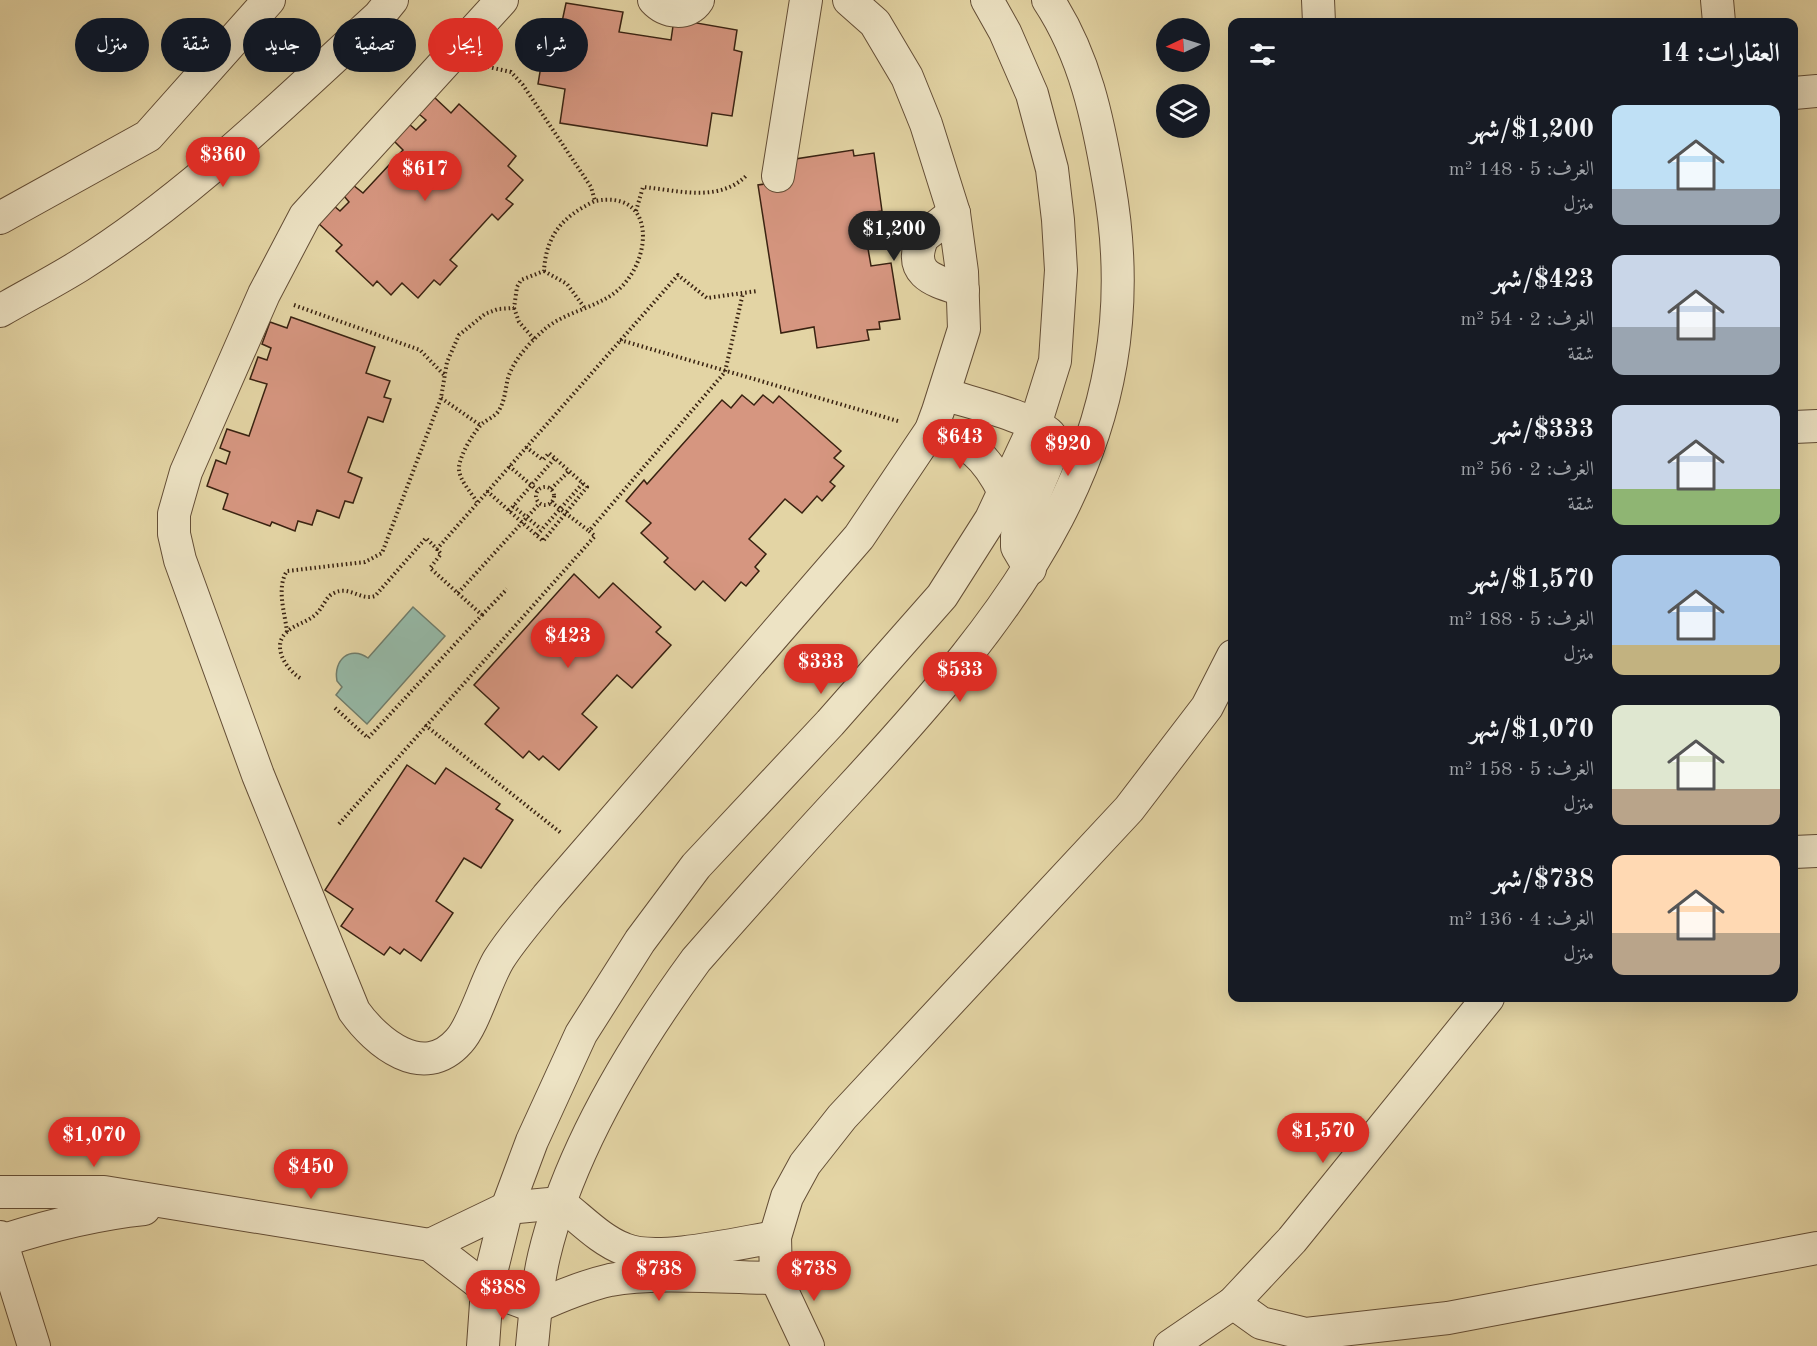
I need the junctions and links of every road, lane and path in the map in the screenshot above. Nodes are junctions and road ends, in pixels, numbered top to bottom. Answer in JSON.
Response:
{"nodes":[{"id":1,"x":269,"y":0,"type":"edge"},
{"id":2,"x":392,"y":0,"type":"edge"},
{"id":3,"x":502,"y":0,"type":"edge"},
{"id":4,"x":654,"y":0,"type":"edge"},
{"id":5,"x":698,"y":0,"type":"edge"},
{"id":6,"x":806,"y":0,"type":"edge"},
{"id":7,"x":849,"y":0,"type":"edge"},
{"id":8,"x":987,"y":0,"type":"edge"},
{"id":9,"x":1048,"y":0,"type":"edge"},
{"id":10,"x":1318,"y":0,"type":"edge"},
{"id":11,"x":1717,"y":0,"type":"edge"},
{"id":12,"x":486,"y":18,"type":"edge"},
{"id":13,"x":1319,"y":18,"type":"edge"},
{"id":14,"x":1719,"y":18,"type":"edge"},
{"id":15,"x":503,"y":70,"type":"edge"},
{"id":16,"x":437,"y":72,"type":"edge"},
{"id":17,"x":1817,"y":92,"type":"edge"},
{"id":18,"x":1798,"y":93,"type":"edge"},
{"id":19,"x":763,"y":174,"type":"joint"},
{"id":20,"x":595,"y":201,"type":"junction"},
{"id":21,"x":636,"y":211,"type":"junction"},
{"id":22,"x":954,"y":213,"type":"junction"},
{"id":23,"x":0,"y":218,"type":"edge"},
{"id":24,"x":544,"y":271,"type":"junction"},
{"id":25,"x":963,"y":290,"type":"junction"},
{"id":26,"x":757,"y":291,"type":"dead end"},
{"id":27,"x":743,"y":293,"type":"junction"},
{"id":28,"x":264,"y":294,"type":"junction"},
{"id":29,"x":584,"y":307,"type":"junction"},
{"id":30,"x":514,"y":308,"type":"junction"},
{"id":31,"x":0,"y":311,"type":"edge"},
{"id":32,"x":534,"y":339,"type":"junction"},
{"id":33,"x":620,"y":340,"type":"junction"},
{"id":34,"x":725,"y":372,"type":"junction"},
{"id":35,"x":445,"y":377,"type":"junction"},
{"id":36,"x":441,"y":398,"type":"junction"},
{"id":37,"x":938,"y":412,"type":"junction"},
{"id":38,"x":480,"y":425,"type":"junction"},
{"id":39,"x":1817,"y":426,"type":"edge"},
{"id":40,"x":1798,"y":427,"type":"edge"},
{"id":41,"x":1031,"y":434,"type":"junction"},
{"id":42,"x":526,"y":447,"type":"junction"},
{"id":43,"x":555,"y":458,"type":"junction"},
{"id":44,"x":509,"y":466,"type":"junction"},
{"id":45,"x":569,"y":471,"type":"junction"},
{"id":46,"x":583,"y":483,"type":"junction"},
{"id":47,"x":531,"y":484,"type":"junction"},
{"id":48,"x":551,"y":489,"type":"junction"},
{"id":49,"x":537,"y":490,"type":"junction"},
{"id":50,"x":487,"y":491,"type":"junction"},
{"id":51,"x":1004,"y":492,"type":"junction"},
{"id":52,"x":477,"y":502,"type":"junction"},
{"id":53,"x":551,"y":502,"type":"junction"},
{"id":54,"x":538,"y":504,"type":"junction"},
{"id":55,"x":513,"y":506,"type":"junction"},
{"id":56,"x":560,"y":509,"type":"junction"},
{"id":57,"x":509,"y":511,"type":"junction"},
{"id":58,"x":565,"y":514,"type":"junction"},
{"id":59,"x":527,"y":518,"type":"junction"},
{"id":60,"x":522,"y":523,"type":"junction"},
{"id":61,"x":541,"y":530,"type":"junction"},
{"id":62,"x":589,"y":531,"type":"junction"},
{"id":63,"x":537,"y":535,"type":"junction"},
{"id":64,"x":437,"y":549,"type":"junction"},
{"id":65,"x":1030,"y":569,"type":"junction"},
{"id":66,"x":507,"y":589,"type":"dead end"},
{"id":67,"x":458,"y":593,"type":"junction"},
{"id":68,"x":482,"y":615,"type":"junction"},
{"id":69,"x":287,"y":632,"type":"junction"},
{"id":70,"x":1228,"y":666,"type":"edge"},
{"id":71,"x":300,"y":678,"type":"dead end"},
{"id":72,"x":335,"y":708,"type":"dead end"},
{"id":73,"x":425,"y":725,"type":"junction"},
{"id":74,"x":339,"y":824,"type":"dead end"},
{"id":75,"x":1817,"y":851,"type":"edge"},
{"id":76,"x":1798,"y":852,"type":"edge"},
{"id":77,"x":585,"y":853,"type":"junction"},
{"id":78,"x":1485,"y":1002,"type":"edge"},
{"id":79,"x":0,"y":1192,"type":"edge"},
{"id":80,"x":560,"y":1203,"type":"junction"},
{"id":81,"x":184,"y":1204,"type":"junction"},
{"id":82,"x":507,"y":1208,"type":"junction"},
{"id":83,"x":776,"y":1237,"type":"junction"},
{"id":84,"x":1,"y":1239,"type":"edge"},
{"id":85,"x":430,"y":1245,"type":"junction"},
{"id":86,"x":1817,"y":1248,"type":"edge"},
{"id":87,"x":776,"y":1278,"type":"junction"},
{"id":88,"x":487,"y":1289,"type":"junction"},
{"id":89,"x":1233,"y":1303,"type":"junction"},
{"id":90,"x":536,"y":1307,"type":"junction"},
{"id":91,"x":34,"y":1346,"type":"edge"},
{"id":92,"x":483,"y":1346,"type":"edge"},
{"id":93,"x":532,"y":1346,"type":"edge"},
{"id":94,"x":808,"y":1346,"type":"edge"},
{"id":95,"x":1170,"y":1346,"type":"edge"}],
"edges":[{"from":1,"to":23,"type":"street"},
{"from":2,"to":31,"type":"street"},
{"from":3,"to":12,"type":"street"},
{"from":4,"to":5,"type":"street"},
{"from":6,"to":19,"type":"street"},
{"from":7,"to":22,"type":"street"},
{"from":8,"to":41,"type":"street"},
{"from":9,"to":65,"type":"street"},
{"from":10,"to":13,"type":"street"},
{"from":11,"to":14,"type":"street"},
{"from":15,"to":20,"type":"path"},
{"from":16,"to":28,"type":"street"},
{"from":17,"to":18,"type":"street"},
{"from":19,"to":21,"type":"path"},
{"from":20,"to":21,"type":"path"},
{"from":20,"to":24,"type":"path"},
{"from":21,"to":29,"type":"path"},
{"from":22,"to":25,"type":"street"},
{"from":22,"to":25,"type":"street"},
{"from":24,"to":29,"type":"path"},
{"from":24,"to":30,"type":"path"},
{"from":25,"to":37,"type":"street"},
{"from":26,"to":27,"type":"path"},
{"from":27,"to":33,"type":"path"},
{"from":27,"to":34,"type":"path"},
{"from":28,"to":35,"type":"path"},
{"from":28,"to":77,"type":"street"},
{"from":29,"to":32,"type":"path"},
{"from":30,"to":32,"type":"path"},
{"from":30,"to":35,"type":"path"},
{"from":32,"to":38,"type":"path"},
{"from":33,"to":34,"type":"path"},
{"from":33,"to":42,"type":"path"},
{"from":34,"to":37,"type":"path"},
{"from":34,"to":62,"type":"path"},
{"from":35,"to":36,"type":"path"},
{"from":36,"to":38,"type":"path"},
{"from":36,"to":69,"type":"path"},
{"from":37,"to":41,"type":"street"},
{"from":37,"to":51,"type":"street"},
{"from":37,"to":77,"type":"street"},
{"from":38,"to":52,"type":"path"},
{"from":39,"to":40,"type":"street"},
{"from":41,"to":51,"type":"street"},
{"from":41,"to":65,"type":"street"},
{"from":42,"to":43,"type":"path"},
{"from":42,"to":44,"type":"path"},
{"from":43,"to":45,"type":"path"},
{"from":43,"to":47,"type":"path"},
{"from":44,"to":47,"type":"path"},
{"from":44,"to":50,"type":"path"},
{"from":45,"to":46,"type":"path"},
{"from":45,"to":48,"type":"path"},
{"from":46,"to":56,"type":"path"},
{"from":46,"to":58,"type":"path"},
{"from":47,"to":49,"type":"path"},
{"from":47,"to":55,"type":"path"},
{"from":48,"to":49,"type":"path"},
{"from":48,"to":53,"type":"path"},
{"from":49,"to":54,"type":"path"},
{"from":50,"to":52,"type":"path"},
{"from":50,"to":57,"type":"path"},
{"from":51,"to":82,"type":"street"},
{"from":52,"to":64,"type":"path"},
{"from":53,"to":54,"type":"path"},
{"from":53,"to":56,"type":"path"},
{"from":54,"to":59,"type":"path"},
{"from":55,"to":57,"type":"path"},
{"from":55,"to":59,"type":"path"},
{"from":56,"to":58,"type":"path"},
{"from":56,"to":61,"type":"path"},
{"from":57,"to":60,"type":"path"},
{"from":58,"to":62,"type":"path"},
{"from":58,"to":63,"type":"path"},
{"from":59,"to":60,"type":"path"},
{"from":59,"to":61,"type":"path"},
{"from":60,"to":63,"type":"path"},
{"from":60,"to":67,"type":"path"},
{"from":61,"to":63,"type":"path"},
{"from":62,"to":73,"type":"path"},
{"from":64,"to":67,"type":"path"},
{"from":64,"to":69,"type":"path"},
{"from":65,"to":80,"type":"street"},
{"from":66,"to":68,"type":"path"},
{"from":67,"to":68,"type":"path"},
{"from":68,"to":72,"type":"path"},
{"from":69,"to":71,"type":"path"},
{"from":70,"to":83,"type":"street"},
{"from":73,"to":74,"type":"path"},
{"from":73,"to":77,"type":"path"},
{"from":75,"to":76,"type":"street"},
{"from":78,"to":89,"type":"street"},
{"from":79,"to":81,"type":"street"},
{"from":80,"to":82,"type":"street"},
{"from":80,"to":83,"type":"street"},
{"from":80,"to":90,"type":"street"},
{"from":81,"to":84,"type":"street"},
{"from":81,"to":85,"type":"street"},
{"from":82,"to":85,"type":"street"},
{"from":82,"to":88,"type":"street"},
{"from":83,"to":87,"type":"street"},
{"from":84,"to":91,"type":"street"},
{"from":85,"to":88,"type":"street"},
{"from":86,"to":89,"type":"street"},
{"from":87,"to":90,"type":"street"},
{"from":87,"to":94,"type":"street"},
{"from":88,"to":90,"type":"street"},
{"from":88,"to":92,"type":"street"},
{"from":89,"to":95,"type":"street"},
{"from":90,"to":93,"type":"street"}]}
